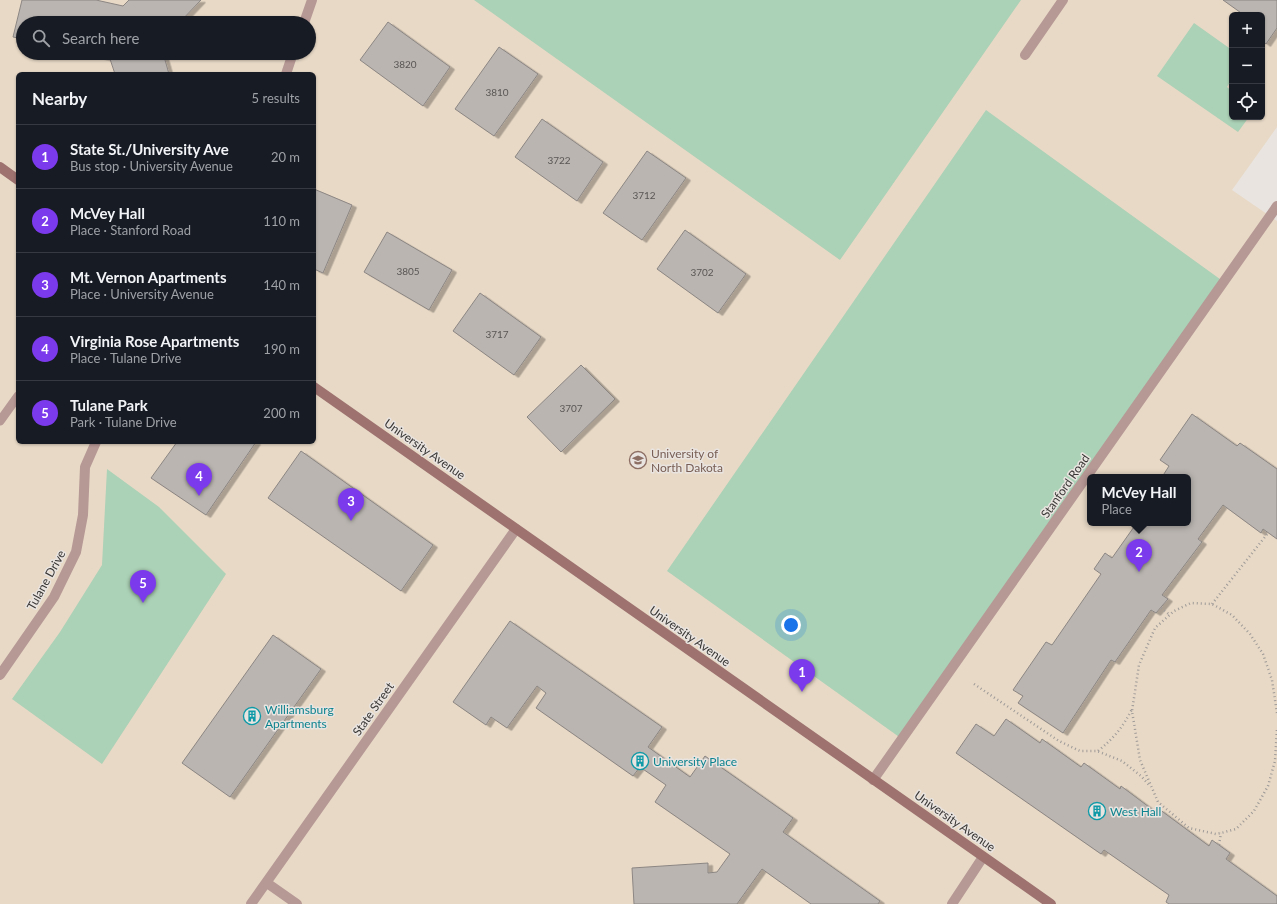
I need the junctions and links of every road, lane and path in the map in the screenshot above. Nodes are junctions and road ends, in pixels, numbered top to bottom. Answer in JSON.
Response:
{"nodes":[{"id":1,"x":312,"y":0,"type":"edge"},
{"id":2,"x":1063,"y":0,"type":"edge"},
{"id":3,"x":306,"y":16,"type":"edge"},
{"id":4,"x":1025,"y":55,"type":"dead end"},
{"id":5,"x":291,"y":60,"type":"edge"},
{"id":6,"x":287,"y":72,"type":"edge"},
{"id":7,"x":0,"y":167,"type":"edge"},
{"id":8,"x":16,"y":179,"type":"edge"},
{"id":9,"x":1277,"y":206,"type":"edge"},
{"id":10,"x":316,"y":389,"type":"edge"},
{"id":11,"x":16,"y":399,"type":"edge"},
{"id":12,"x":0,"y":420,"type":"edge"},
{"id":13,"x":95,"y":444,"type":"edge"},
{"id":14,"x":1088,"y":474,"type":"edge"},
{"id":15,"x":1087,"y":476,"type":"edge"},
{"id":16,"x":516,"y":529,"type":"junction"},
{"id":17,"x":1268,"y":532,"type":"dead end"},
{"id":18,"x":1212,"y":604,"type":"junction"},
{"id":19,"x":1161,"y":608,"type":"dead end"},
{"id":20,"x":1170,"y":615,"type":"junction"},
{"id":21,"x":2,"y":668,"type":"edge"},
{"id":22,"x":974,"y":684,"type":"dead end"},
{"id":23,"x":1133,"y":705,"type":"junction"},
{"id":24,"x":1277,"y":713,"type":"edge"},
{"id":25,"x":1277,"y":728,"type":"edge"},
{"id":26,"x":1098,"y":751,"type":"junction"},
{"id":27,"x":1276,"y":762,"type":"edge"},
{"id":28,"x":873,"y":780,"type":"junction"},
{"id":29,"x":1152,"y":788,"type":"junction"},
{"id":30,"x":1221,"y":833,"type":"junction"},
{"id":31,"x":1220,"y":845,"type":"dead end"},
{"id":32,"x":983,"y":857,"type":"junction"},
{"id":33,"x":267,"y":883,"type":"junction"},
{"id":34,"x":251,"y":904,"type":"edge"},
{"id":35,"x":297,"y":904,"type":"edge"},
{"id":36,"x":952,"y":904,"type":"edge"},
{"id":37,"x":1051,"y":904,"type":"edge"}],
"edges":[{"from":1,"to":3,"type":"street"},
{"from":2,"to":4,"type":"street"},
{"from":5,"to":6,"type":"street"},
{"from":7,"to":8,"type":"street"},
{"from":9,"to":14,"type":"street","name":"Stanford Road"},
{"from":10,"to":16,"type":"street","name":"University Avenue"},
{"from":11,"to":12,"type":"lane"},
{"from":13,"to":21,"type":"street","name":"Tulane Drive"},
{"from":15,"to":28,"type":"street","name":"Stanford Road"},
{"from":16,"to":28,"type":"street","name":"University Avenue"},
{"from":16,"to":33,"type":"street","name":"State Street"},
{"from":17,"to":18,"type":"path"},
{"from":18,"to":20,"type":"path"},
{"from":18,"to":24,"type":"path"},
{"from":19,"to":20,"type":"path"},
{"from":20,"to":23,"type":"path"},
{"from":22,"to":26,"type":"path"},
{"from":23,"to":26,"type":"path"},
{"from":23,"to":29,"type":"path"},
{"from":25,"to":27,"type":"path"},
{"from":26,"to":29,"type":"path"},
{"from":27,"to":30,"type":"path"},
{"from":28,"to":32,"type":"street","name":"University Avenue"},
{"from":29,"to":30,"type":"path"},
{"from":30,"to":31,"type":"path"},
{"from":32,"to":36,"type":"street"},
{"from":32,"to":37,"type":"street","name":"University Avenue"},
{"from":33,"to":34,"type":"street","name":"State Street"},
{"from":33,"to":35,"type":"street"}]}
